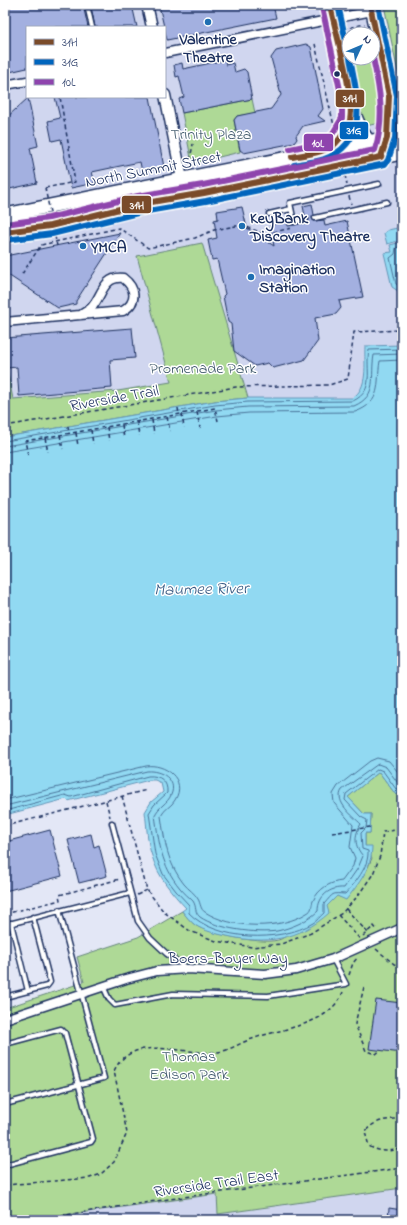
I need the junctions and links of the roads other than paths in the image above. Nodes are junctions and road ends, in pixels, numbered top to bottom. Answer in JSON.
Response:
{"nodes":[{"id":1,"x":87,"y":5,"type":"edge"},
{"id":2,"x":147,"y":5,"type":"edge"},
{"id":3,"x":334,"y":6,"type":"edge"},
{"id":4,"x":371,"y":8,"type":"edge"},
{"id":5,"x":333,"y":19,"type":"junction"},
{"id":6,"x":92,"y":26,"type":"edge"},
{"id":7,"x":152,"y":26,"type":"edge"},
{"id":8,"x":166,"y":53,"type":"edge"},
{"id":9,"x":26,"y":81,"type":"edge"},
{"id":10,"x":5,"y":85,"type":"edge"},
{"id":11,"x":389,"y":96,"type":"junction"},
{"id":12,"x":166,"y":98,"type":"edge"},
{"id":13,"x":350,"y":98,"type":"junction"},
{"id":14,"x":402,"y":112,"type":"edge"},
{"id":15,"x":402,"y":135,"type":"edge"},
{"id":16,"x":387,"y":138,"type":"junction"},
{"id":17,"x":370,"y":141,"type":"junction"},
{"id":18,"x":322,"y":151,"type":"junction"},
{"id":19,"x":402,"y":153,"type":"edge"},
{"id":20,"x":381,"y":157,"type":"junction"},
{"id":21,"x":182,"y":179,"type":"junction"},
{"id":22,"x":380,"y":184,"type":"dead end"},
{"id":23,"x":187,"y":196,"type":"junction"},
{"id":24,"x":81,"y":199,"type":"junction"},
{"id":25,"x":387,"y":202,"type":"dead end"},
{"id":26,"x":291,"y":209,"type":"junction"},
{"id":27,"x":8,"y":214,"type":"edge"},
{"id":28,"x":269,"y":214,"type":"dead end"},
{"id":29,"x":88,"y":216,"type":"junction"},
{"id":30,"x":315,"y":218,"type":"dead end"},
{"id":31,"x":306,"y":219,"type":"dead end"},
{"id":32,"x":10,"y":231,"type":"edge"},
{"id":33,"x":81,"y":315,"type":"junction"},
{"id":34,"x":5,"y":322,"type":"edge"},
{"id":35,"x":112,"y":823,"type":"road end"},
{"id":36,"x":131,"y":895,"type":"junction"},
{"id":37,"x":60,"y":910,"type":"junction"},
{"id":38,"x":33,"y":917,"type":"junction"},
{"id":39,"x":12,"y":923,"type":"junction"},
{"id":40,"x":5,"y":925,"type":"edge"},
{"id":41,"x":402,"y":928,"type":"edge"},
{"id":42,"x":333,"y":959,"type":"junction"},
{"id":43,"x":188,"y":970,"type":"junction"},
{"id":44,"x":103,"y":986,"type":"junction"},
{"id":45,"x":28,"y":991,"type":"junction"},
{"id":46,"x":81,"y":994,"type":"junction"},
{"id":47,"x":5,"y":997,"type":"edge"},
{"id":48,"x":5,"y":1019,"type":"edge"},
{"id":49,"x":5,"y":1044,"type":"edge"},
{"id":50,"x":78,"y":1084,"type":"junction"},
{"id":51,"x":5,"y":1104,"type":"edge"},
{"id":52,"x":5,"y":1165,"type":"edge"}],
"edges":[{"from":1,"to":6,"type":"lane"},
{"from":2,"to":7,"type":"street"},
{"from":3,"to":5,"type":"street"},
{"from":4,"to":5,"type":"street"},
{"from":4,"to":11,"type":"street"},
{"from":5,"to":8,"type":"street"},
{"from":5,"to":13,"type":"street"},
{"from":9,"to":10,"type":"street"},
{"from":11,"to":14,"type":"street"},
{"from":11,"to":16,"type":"street"},
{"from":12,"to":21,"type":"street"},
{"from":13,"to":17,"type":"street"},
{"from":13,"to":18,"type":"street"},
{"from":15,"to":16,"type":"main road","name":"North Summit Street"},
{"from":16,"to":17,"type":"main road","name":"North Summit Street"},
{"from":16,"to":20,"type":"street"},
{"from":17,"to":18,"type":"main road","name":"North Summit Street"},
{"from":17,"to":20,"type":"street"},
{"from":18,"to":21,"type":"main road","name":"North Summit Street"},
{"from":19,"to":20,"type":"main road","name":"North Summit Street"},
{"from":20,"to":23,"type":"main road","name":"North Summit Street"},
{"from":21,"to":23,"type":"street"},
{"from":21,"to":24,"type":"main road","name":"North Summit Street"},
{"from":22,"to":26,"type":"lane"},
{"from":23,"to":29,"type":"main road","name":"North Summit Street"},
{"from":24,"to":27,"type":"main road","name":"North Summit Street"},
{"from":24,"to":29,"type":"main road"},
{"from":25,"to":30,"type":"lane"},
{"from":26,"to":28,"type":"lane"},
{"from":26,"to":31,"type":"lane"},
{"from":27,"to":32,"type":"main road"},
{"from":29,"to":32,"type":"main road","name":"North Summit Street"},
{"from":33,"to":33,"type":"street"},
{"from":33,"to":34,"type":"street"},
{"from":35,"to":36,"type":"lane"},
{"from":36,"to":37,"type":"lane"},
{"from":36,"to":43,"type":"lane"},
{"from":37,"to":38,"type":"lane"},
{"from":37,"to":46,"type":"lane"},
{"from":38,"to":39,"type":"lane"},
{"from":38,"to":45,"type":"lane"},
{"from":39,"to":40,"type":"lane"},
{"from":39,"to":45,"type":"lane"},
{"from":41,"to":42,"type":"street","name":"Boers-Boyer Way"},
{"from":42,"to":43,"type":"street","name":"Boers-Boyer Way"},
{"from":42,"to":44,"type":"lane"},
{"from":43,"to":44,"type":"street","name":"Boers-Boyer Way"},
{"from":44,"to":46,"type":"street","name":"Boers-Boyer Way"},
{"from":45,"to":47,"type":"lane"},
{"from":46,"to":48,"type":"street","name":"Boers-Boyer Way"},
{"from":46,"to":50,"type":"lane"},
{"from":49,"to":50,"type":"lane"},
{"from":50,"to":51,"type":"lane"},
{"from":50,"to":52,"type":"lane"}]}
